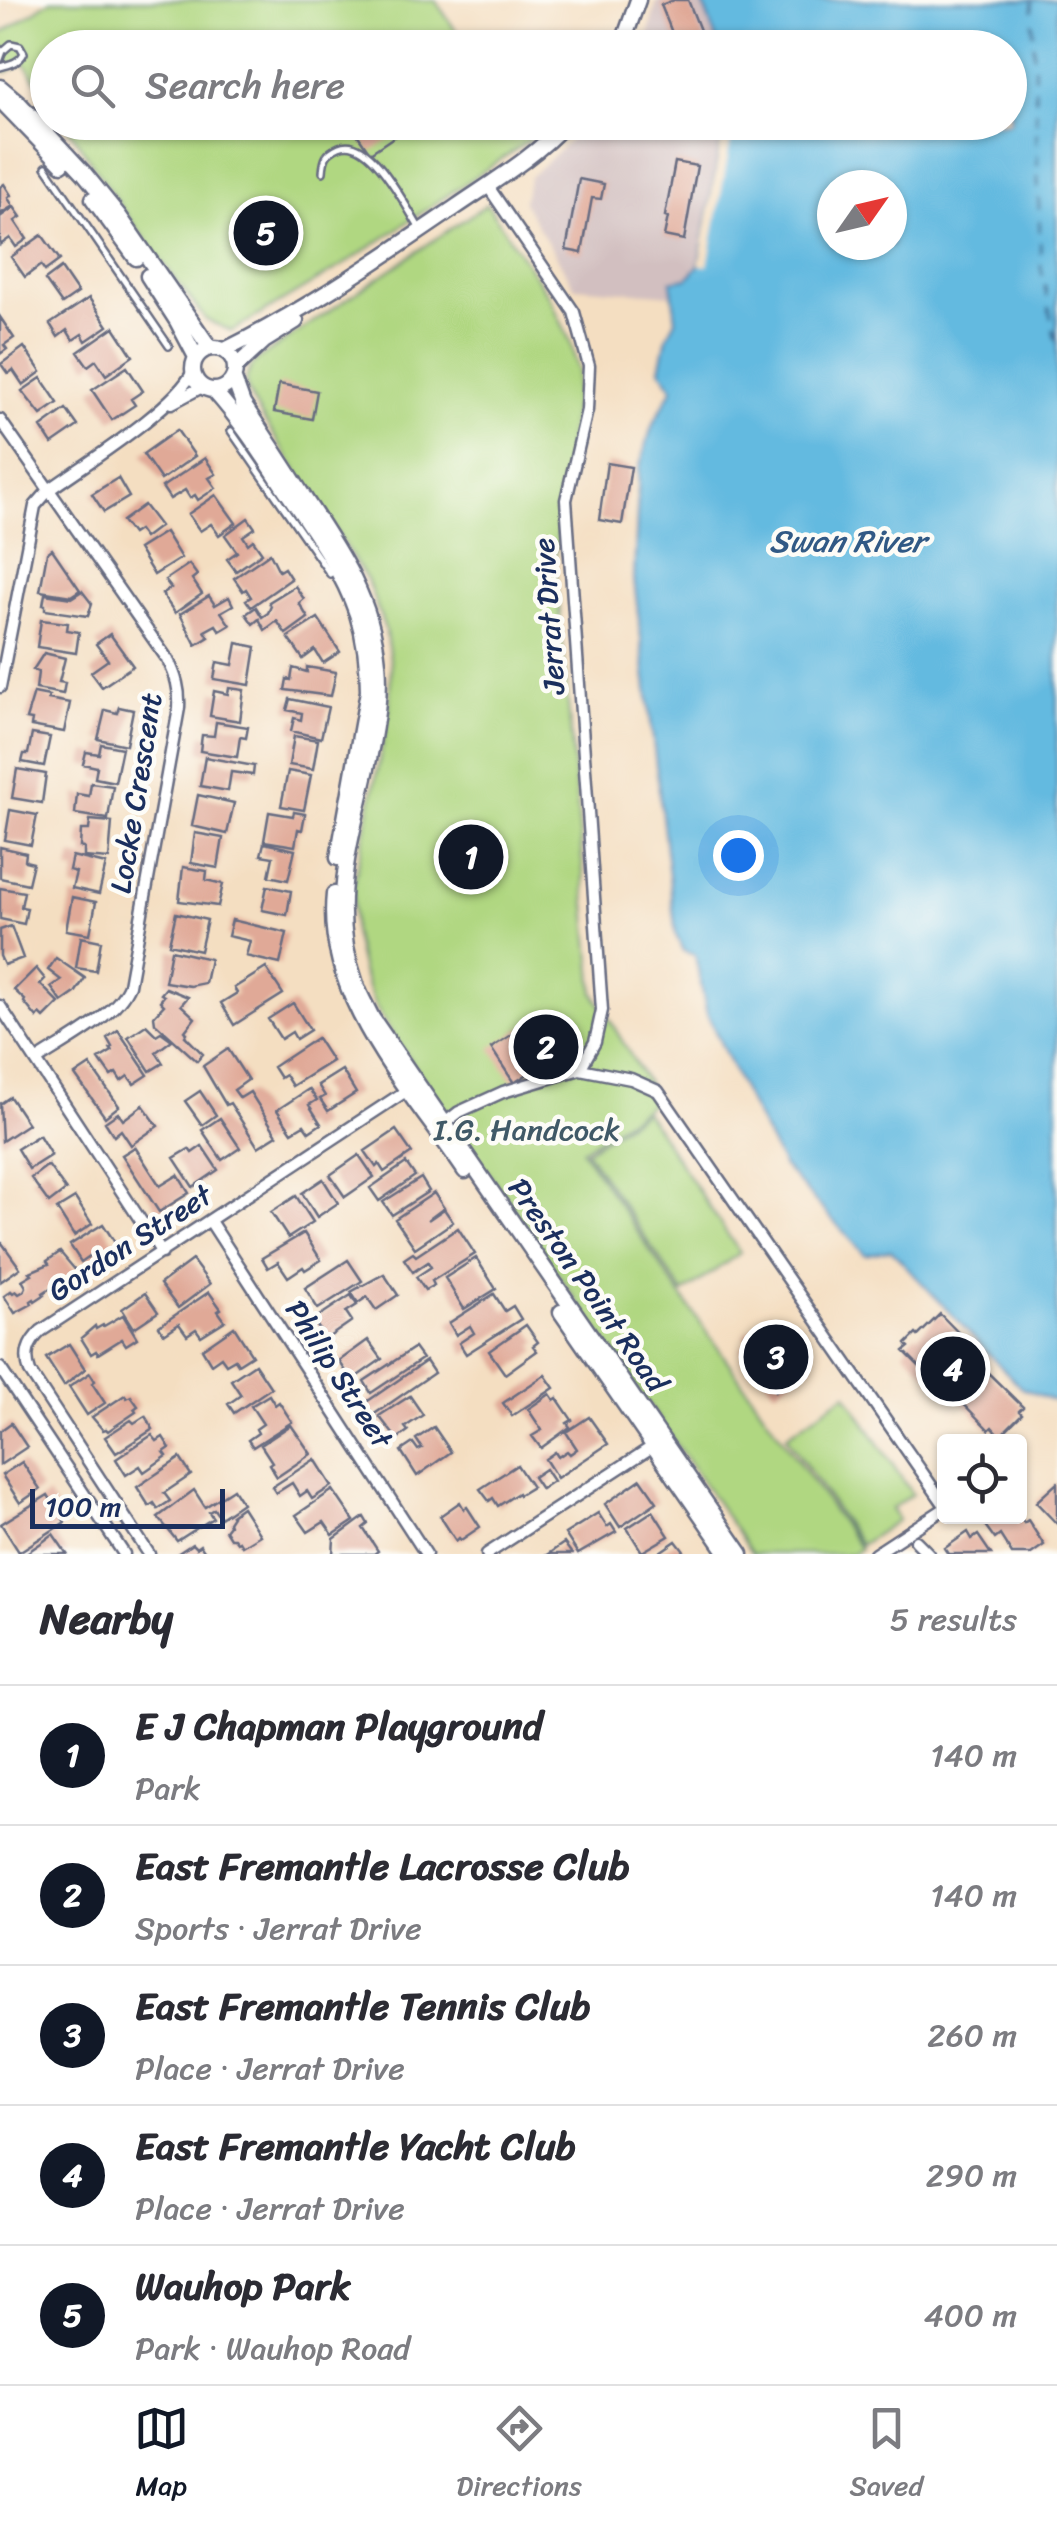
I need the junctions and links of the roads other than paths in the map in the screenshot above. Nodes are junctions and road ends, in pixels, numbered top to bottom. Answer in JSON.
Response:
{"nodes":[{"id":1,"x":638,"y":0,"type":"edge"},
{"id":2,"x":627,"y":30,"type":"edge"},
{"id":3,"x":0,"y":63,"type":"edge"},
{"id":4,"x":0,"y":86,"type":"edge"},
{"id":5,"x":0,"y":100,"type":"edge"},
{"id":6,"x":30,"y":115,"type":"edge"},
{"id":7,"x":30,"y":131,"type":"edge"},
{"id":8,"x":39,"y":140,"type":"edge"},
{"id":9,"x":53,"y":140,"type":"edge"},
{"id":10,"x":547,"y":140,"type":"edge"},
{"id":11,"x":46,"y":167,"type":"dead end"},
{"id":12,"x":323,"y":172,"type":"dead end"},
{"id":13,"x":487,"y":185,"type":"junction"},
{"id":14,"x":421,"y":230,"type":"junction"},
{"id":15,"x":147,"y":274,"type":"junction"},
{"id":16,"x":352,"y":278,"type":"junction"},
{"id":17,"x":128,"y":286,"type":"junction"},
{"id":18,"x":169,"y":346,"type":"dead end"},
{"id":19,"x":217,"y":349,"type":"junction"},
{"id":20,"x":194,"y":364,"type":"junction"},
{"id":21,"x":235,"y":373,"type":"junction"},
{"id":22,"x":208,"y":389,"type":"junction"},
{"id":23,"x":161,"y":408,"type":"junction"},
{"id":24,"x":0,"y":420,"type":"edge"},
{"id":25,"x":231,"y":431,"type":"dead end"},
{"id":26,"x":270,"y":477,"type":"junction"},
{"id":27,"x":49,"y":490,"type":"junction"},
{"id":28,"x":330,"y":574,"type":"dead end"},
{"id":29,"x":0,"y":687,"type":"edge"},
{"id":30,"x":0,"y":1006,"type":"edge"},
{"id":31,"x":36,"y":1061,"type":"junction"},
{"id":32,"x":580,"y":1069,"type":"junction"},
{"id":33,"x":412,"y":1086,"type":"junction"},
{"id":34,"x":444,"y":1122,"type":"junction"},
{"id":35,"x":210,"y":1221,"type":"junction"},
{"id":36,"x":162,"y":1253,"type":"junction"},
{"id":37,"x":0,"y":1368,"type":"edge"},
{"id":38,"x":658,"y":1444,"type":"junction"},
{"id":39,"x":937,"y":1496,"type":"edge"},
{"id":40,"x":937,"y":1511,"type":"edge"},
{"id":41,"x":916,"y":1542,"type":"dead end"},
{"id":42,"x":124,"y":1554,"type":"edge"},
{"id":43,"x":149,"y":1554,"type":"edge"},
{"id":44,"x":426,"y":1554,"type":"edge"},
{"id":45,"x":487,"y":1554,"type":"edge"},
{"id":46,"x":728,"y":1554,"type":"edge"},
{"id":47,"x":741,"y":1554,"type":"edge"},
{"id":48,"x":876,"y":1554,"type":"edge"},
{"id":49,"x":929,"y":1554,"type":"edge"}],
"edges":[{"from":1,"to":2,"type":"main road"},
{"from":3,"to":3,"type":"lane"},
{"from":4,"to":6,"type":"main road"},
{"from":5,"to":7,"type":"main road"},
{"from":8,"to":15,"type":"main road"},
{"from":9,"to":19,"type":"main road"},
{"from":10,"to":13,"type":"main road"},
{"from":11,"to":17,"type":"lane"},
{"from":12,"to":14,"type":"lane"},
{"from":13,"to":14,"type":"main road"},
{"from":13,"to":32,"type":"street","name":"Jerrat Drive"},
{"from":14,"to":16,"type":"main road"},
{"from":15,"to":17,"type":"lane"},
{"from":15,"to":20,"type":"main road"},
{"from":16,"to":19,"type":"main road"},
{"from":16,"to":21,"type":"main road"},
{"from":17,"to":18,"type":"lane"},
{"from":19,"to":20,"type":"main road"},
{"from":19,"to":21,"type":"main road"},
{"from":20,"to":22,"type":"main road"},
{"from":20,"to":23,"type":"street"},
{"from":21,"to":22,"type":"main road"},
{"from":21,"to":33,"type":"main road","name":"Preston Point Road"},
{"from":22,"to":23,"type":"street"},
{"from":22,"to":26,"type":"main road","name":"Preston Point Road"},
{"from":23,"to":27,"type":"street"},
{"from":24,"to":27,"type":"street","name":"Locke Crescent"},
{"from":25,"to":26,"type":"lane"},
{"from":26,"to":28,"type":"lane"},
{"from":26,"to":33,"type":"main road","name":"Preston Point Road"},
{"from":27,"to":29,"type":"street"},
{"from":27,"to":31,"type":"street","name":"Locke Crescent"},
{"from":30,"to":31,"type":"street"},
{"from":31,"to":36,"type":"street"},
{"from":32,"to":34,"type":"street"},
{"from":32,"to":39,"type":"street"},
{"from":33,"to":34,"type":"main road","name":"Preston Point Road"},
{"from":33,"to":35,"type":"street","name":"Gordon Street"},
{"from":33,"to":38,"type":"main road","name":"Preston Point Road"},
{"from":34,"to":38,"type":"main road","name":"Preston Point Road"},
{"from":35,"to":36,"type":"street","name":"Gordon Street"},
{"from":35,"to":44,"type":"street","name":"Philip Street"},
{"from":36,"to":43,"type":"street","name":"Gordon Street"},
{"from":37,"to":42,"type":"street"},
{"from":38,"to":45,"type":"street"},
{"from":38,"to":46,"type":"main road","name":"Preston Point Road"},
{"from":38,"to":47,"type":"main road","name":"Preston Point Road"},
{"from":40,"to":48,"type":"street"},
{"from":41,"to":49,"type":"street"}]}
